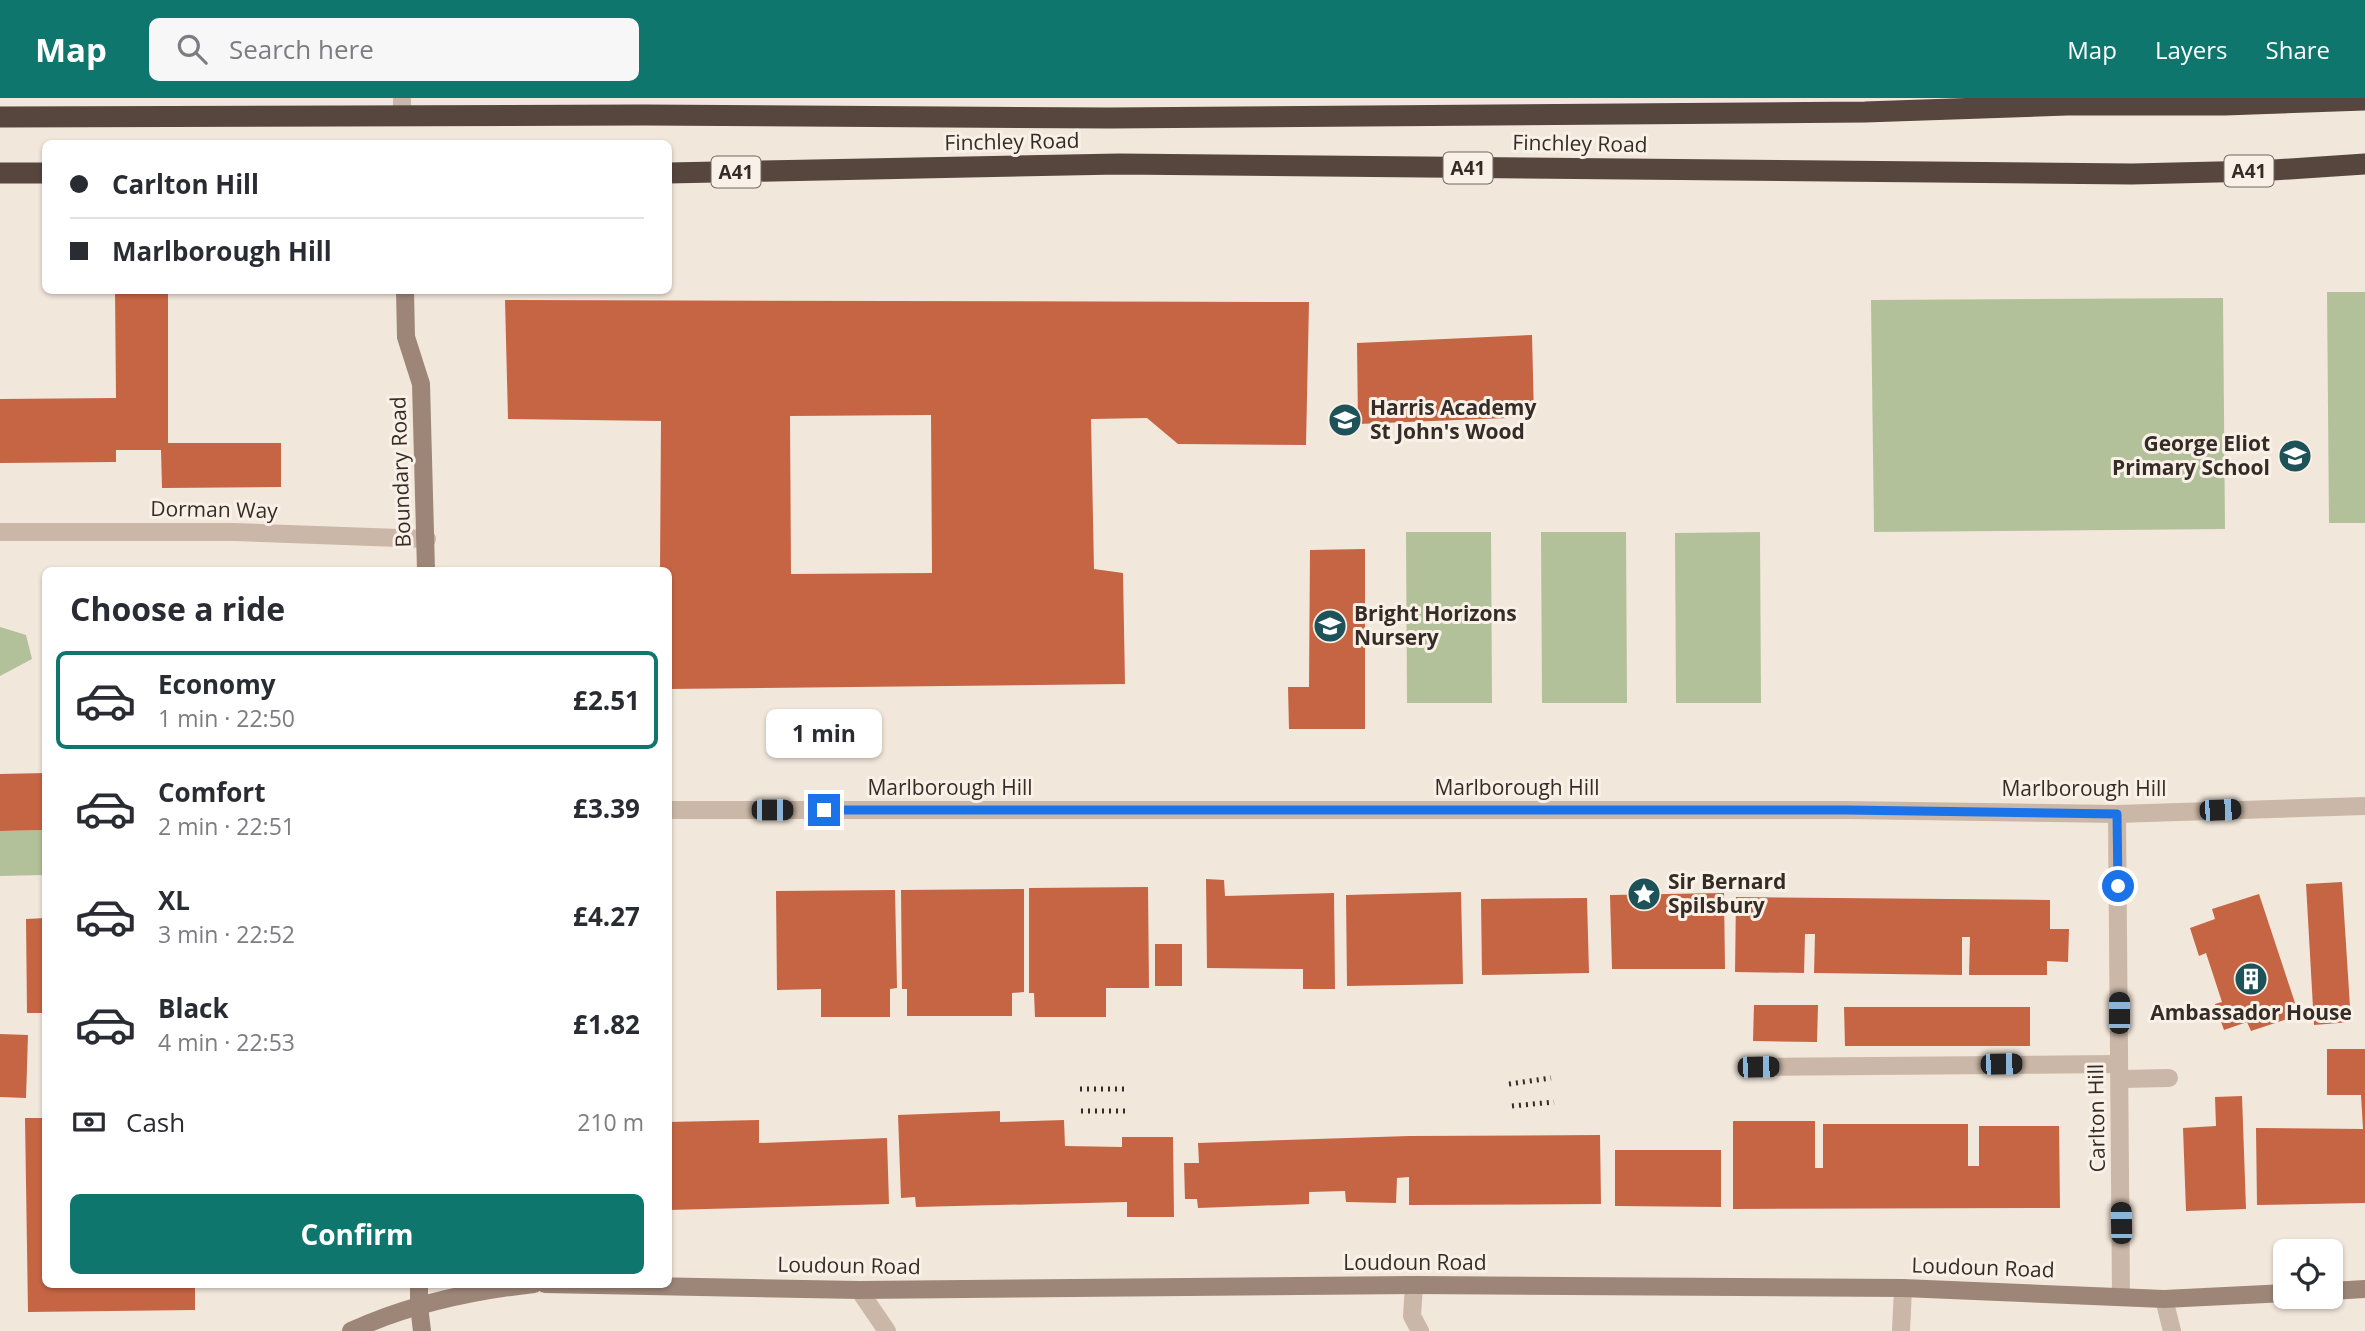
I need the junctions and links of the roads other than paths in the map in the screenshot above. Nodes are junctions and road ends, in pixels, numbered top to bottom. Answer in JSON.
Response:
{"nodes":[{"id":1,"x":2365,"y":100,"type":"edge"},
{"id":2,"x":2066,"y":102,"type":"edge"},
{"id":3,"x":402,"y":107,"type":"edge"},
{"id":4,"x":0,"y":117,"type":"edge"},
{"id":5,"x":2365,"y":164,"type":"edge"},
{"id":6,"x":0,"y":173,"type":"edge"},
{"id":7,"x":42,"y":173,"type":"edge"},
{"id":8,"x":672,"y":173,"type":"edge"},
{"id":9,"x":405,"y":294,"type":"edge"},
{"id":10,"x":0,"y":532,"type":"edge"},
{"id":11,"x":427,"y":539,"type":"junction"},
{"id":12,"x":426,"y":567,"type":"edge"},
{"id":13,"x":2365,"y":806,"type":"edge"},
{"id":14,"x":672,"y":810,"type":"edge"},
{"id":15,"x":2117,"y":814,"type":"junction"},
{"id":16,"x":1758,"y":1067,"type":"dead end"},
{"id":17,"x":2119,"y":1071,"type":"junction"},
{"id":18,"x":2168,"y":1079,"type":"dead end"},
{"id":19,"x":1413,"y":1285,"type":"junction"},
{"id":20,"x":672,"y":1286,"type":"edge"},
{"id":21,"x":419,"y":1288,"type":"edge"},
{"id":22,"x":499,"y":1288,"type":"edge"},
{"id":23,"x":1903,"y":1288,"type":"junction"},
{"id":24,"x":2365,"y":1289,"type":"edge"},
{"id":25,"x":859,"y":1290,"type":"junction"},
{"id":26,"x":2343,"y":1290,"type":"edge"},
{"id":27,"x":2273,"y":1294,"type":"edge"},
{"id":28,"x":2122,"y":1296,"type":"junction"},
{"id":29,"x":2164,"y":1298,"type":"junction"},
{"id":30,"x":419,"y":1306,"type":"junction"},
{"id":31,"x":351,"y":1331,"type":"edge"},
{"id":32,"x":422,"y":1331,"type":"edge"},
{"id":33,"x":887,"y":1331,"type":"edge"},
{"id":34,"x":1420,"y":1331,"type":"edge"},
{"id":35,"x":1901,"y":1331,"type":"edge"},
{"id":36,"x":2172,"y":1331,"type":"edge"}],
"edges":[{"from":1,"to":2,"type":"highway","name":"Finchley Road"},
{"from":2,"to":3,"type":"highway","name":"Finchley Road"},
{"from":3,"to":4,"type":"highway","name":"Finchley Road"},
{"from":5,"to":8,"type":"highway","name":"Finchley Road","number":"A41"},
{"from":6,"to":7,"type":"highway"},
{"from":9,"to":11,"type":"street","name":"Boundary Road"},
{"from":10,"to":11,"type":"street","name":"Dorman Way"},
{"from":11,"to":12,"type":"street","name":"Boundary Road"},
{"from":13,"to":15,"type":"street","name":"Marlborough Hill"},
{"from":14,"to":15,"type":"street","name":"Marlborough Hill"},
{"from":15,"to":17,"type":"street","name":"Carlton Hill"},
{"from":16,"to":17,"type":"street"},
{"from":17,"to":18,"type":"street"},
{"from":17,"to":28,"type":"street","name":"Carlton Hill"},
{"from":19,"to":23,"type":"street","name":"Loudoun Road"},
{"from":19,"to":25,"type":"street","name":"Loudoun Road"},
{"from":19,"to":34,"type":"street"},
{"from":20,"to":25,"type":"street","name":"Loudoun Road"},
{"from":21,"to":30,"type":"street"},
{"from":22,"to":30,"type":"street"},
{"from":23,"to":28,"type":"street","name":"Loudoun Road"},
{"from":23,"to":35,"type":"street"},
{"from":24,"to":26,"type":"street"},
{"from":25,"to":33,"type":"street"},
{"from":27,"to":29,"type":"street","name":"Loudoun Road"},
{"from":28,"to":29,"type":"street","name":"Loudoun Road"},
{"from":29,"to":36,"type":"street"},
{"from":30,"to":31,"type":"street"},
{"from":30,"to":32,"type":"street"}]}
